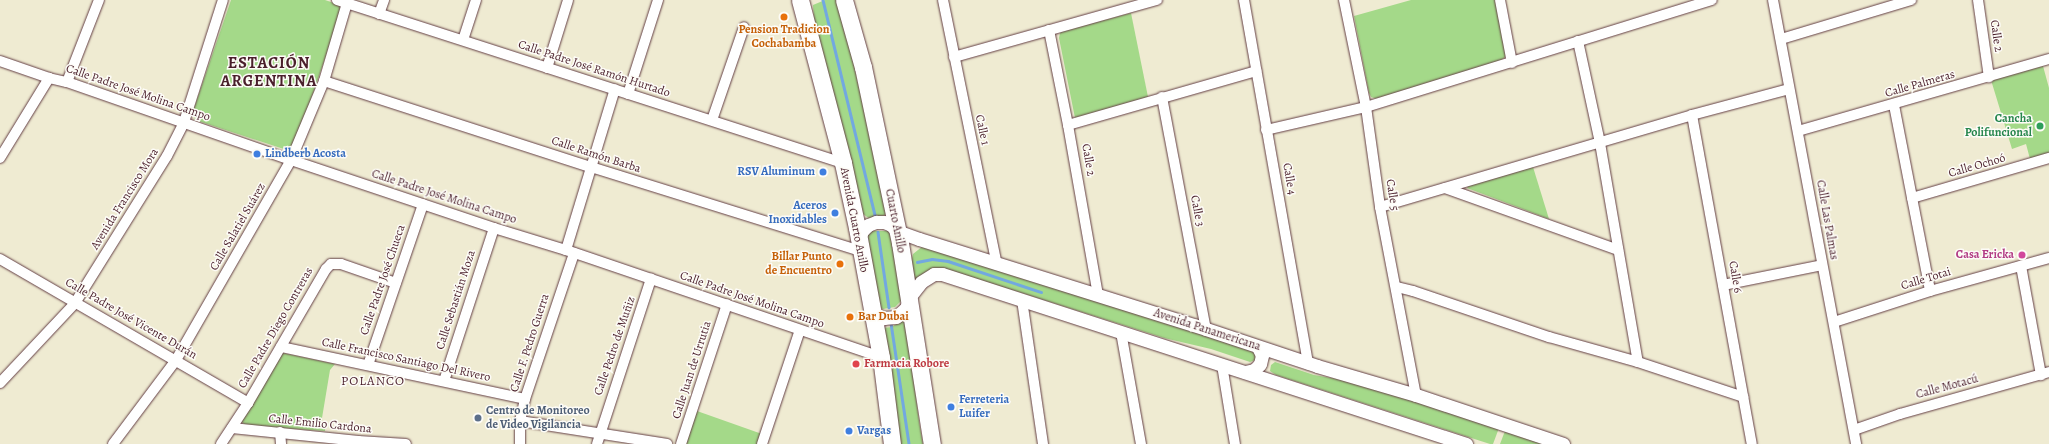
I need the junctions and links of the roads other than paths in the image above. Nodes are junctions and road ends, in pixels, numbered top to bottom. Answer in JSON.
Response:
{"nodes":[{"id":1,"x":99,"y":0,"type":"edge"},
{"id":2,"x":223,"y":0,"type":"edge"},
{"id":3,"x":384,"y":0,"type":"edge"},
{"id":4,"x":476,"y":0,"type":"edge"},
{"id":5,"x":568,"y":0,"type":"edge"},
{"id":6,"x":658,"y":0,"type":"edge"},
{"id":7,"x":800,"y":0,"type":"edge"},
{"id":8,"x":844,"y":0,"type":"edge"},
{"id":9,"x":943,"y":0,"type":"edge"},
{"id":10,"x":1156,"y":0,"type":"edge"},
{"id":11,"x":1244,"y":0,"type":"edge"},
{"id":12,"x":1344,"y":0,"type":"edge"},
{"id":13,"x":1500,"y":0,"type":"edge"},
{"id":14,"x":1712,"y":0,"type":"edge"},
{"id":15,"x":1773,"y":0,"type":"edge"},
{"id":16,"x":1912,"y":0,"type":"edge"},
{"id":17,"x":1978,"y":0,"type":"edge"},
{"id":18,"x":342,"y":2,"type":"edge"},
{"id":19,"x":1881,"y":4,"type":"edge"},
{"id":20,"x":379,"y":14,"type":"junction"},
{"id":21,"x":744,"y":27,"type":"dead end"},
{"id":22,"x":1049,"y":30,"type":"junction"},
{"id":23,"x":1781,"y":39,"type":"junction"},
{"id":24,"x":463,"y":40,"type":"junction"},
{"id":25,"x":1578,"y":41,"type":"junction"},
{"id":26,"x":954,"y":57,"type":"junction"},
{"id":27,"x":2049,"y":59,"type":"edge"},
{"id":28,"x":0,"y":61,"type":"edge"},
{"id":29,"x":1512,"y":63,"type":"junction"},
{"id":30,"x":547,"y":68,"type":"junction"},
{"id":31,"x":1256,"y":71,"type":"junction"},
{"id":32,"x":1989,"y":77,"type":"junction"},
{"id":33,"x":49,"y":78,"type":"junction"},
{"id":34,"x":324,"y":81,"type":"junction"},
{"id":35,"x":67,"y":82,"type":"junction"},
{"id":36,"x":1789,"y":89,"type":"junction"},
{"id":37,"x":615,"y":90,"type":"junction"},
{"id":38,"x":628,"y":94,"type":"junction"},
{"id":39,"x":1162,"y":97,"type":"junction"},
{"id":40,"x":1894,"y":105,"type":"junction"},
{"id":41,"x":1366,"y":106,"type":"junction"},
{"id":42,"x":1692,"y":115,"type":"junction"},
{"id":43,"x":712,"y":120,"type":"junction"},
{"id":44,"x":184,"y":122,"type":"junction"},
{"id":45,"x":1068,"y":125,"type":"junction"},
{"id":46,"x":1266,"y":130,"type":"junction"},
{"id":47,"x":1798,"y":132,"type":"junction"},
{"id":48,"x":1600,"y":143,"type":"junction"},
{"id":49,"x":0,"y":158,"type":"edge"},
{"id":50,"x":2049,"y":158,"type":"edge"},
{"id":51,"x":292,"y":160,"type":"junction"},
{"id":52,"x":843,"y":163,"type":"junction"},
{"id":53,"x":591,"y":168,"type":"junction"},
{"id":54,"x":1445,"y":188,"type":"junction"},
{"id":55,"x":1912,"y":198,"type":"junction"},
{"id":56,"x":423,"y":204,"type":"junction"},
{"id":57,"x":1380,"y":207,"type":"junction"},
{"id":58,"x":494,"y":228,"type":"junction"},
{"id":59,"x":897,"y":231,"type":"junction"},
{"id":60,"x":860,"y":245,"type":"junction"},
{"id":61,"x":1618,"y":250,"type":"junction"},
{"id":62,"x":570,"y":251,"type":"junction"},
{"id":63,"x":2049,"y":258,"type":"edge"},
{"id":64,"x":0,"y":259,"type":"edge"},
{"id":65,"x":997,"y":265,"type":"junction"},
{"id":66,"x":1822,"y":265,"type":"junction"},
{"id":67,"x":2021,"y":266,"type":"junction"},
{"id":68,"x":651,"y":280,"type":"junction"},
{"id":69,"x":396,"y":283,"type":"junction"},
{"id":70,"x":1723,"y":285,"type":"junction"},
{"id":71,"x":1397,"y":287,"type":"junction"},
{"id":72,"x":1930,"y":291,"type":"junction"},
{"id":73,"x":1098,"y":295,"type":"junction"},
{"id":74,"x":910,"y":300,"type":"junction"},
{"id":75,"x":1022,"y":300,"type":"junction"},
{"id":76,"x":76,"y":303,"type":"junction"},
{"id":77,"x":727,"y":304,"type":"junction"},
{"id":78,"x":872,"y":312,"type":"junction"},
{"id":79,"x":1834,"y":322,"type":"junction"},
{"id":80,"x":1206,"y":329,"type":"junction"},
{"id":81,"x":800,"y":330,"type":"junction"},
{"id":82,"x":1121,"y":332,"type":"junction"},
{"id":83,"x":281,"y":347,"type":"junction"},
{"id":84,"x":1258,"y":347,"type":"junction"},
{"id":85,"x":1280,"y":354,"type":"junction"},
{"id":86,"x":881,"y":357,"type":"junction"},
{"id":87,"x":176,"y":360,"type":"junction"},
{"id":88,"x":1638,"y":362,"type":"junction"},
{"id":89,"x":1308,"y":364,"type":"junction"},
{"id":90,"x":368,"y":365,"type":"junction"},
{"id":91,"x":1222,"y":365,"type":"junction"},
{"id":92,"x":1245,"y":372,"type":"junction"},
{"id":93,"x":2045,"y":374,"type":"edge"},
{"id":94,"x":1267,"y":380,"type":"junction"},
{"id":95,"x":444,"y":381,"type":"junction"},
{"id":96,"x":0,"y":383,"type":"edge"},
{"id":97,"x":1416,"y":395,"type":"junction"},
{"id":98,"x":1743,"y":397,"type":"junction"},
{"id":99,"x":525,"y":399,"type":"junction"},
{"id":100,"x":248,"y":403,"type":"junction"},
{"id":101,"x":520,"y":421,"type":"junction"},
{"id":102,"x":232,"y":428,"type":"junction"},
{"id":103,"x":1854,"y":430,"type":"junction"},
{"id":104,"x":280,"y":432,"type":"junction"},
{"id":105,"x":598,"y":439,"type":"edge"},
{"id":106,"x":358,"y":443,"type":"edge"},
{"id":107,"x":113,"y":444,"type":"edge"},
{"id":108,"x":221,"y":444,"type":"edge"},
{"id":109,"x":281,"y":444,"type":"edge"},
{"id":110,"x":406,"y":444,"type":"edge"},
{"id":111,"x":520,"y":444,"type":"edge"},
{"id":112,"x":667,"y":444,"type":"edge"},
{"id":113,"x":681,"y":444,"type":"edge"},
{"id":114,"x":762,"y":444,"type":"edge"},
{"id":115,"x":892,"y":444,"type":"edge"},
{"id":116,"x":932,"y":444,"type":"edge"},
{"id":117,"x":1043,"y":444,"type":"edge"},
{"id":118,"x":1141,"y":444,"type":"edge"},
{"id":119,"x":1234,"y":444,"type":"edge"},
{"id":120,"x":1466,"y":444,"type":"edge"},
{"id":121,"x":1563,"y":444,"type":"edge"},
{"id":122,"x":1752,"y":444,"type":"edge"},
{"id":123,"x":1856,"y":444,"type":"edge"}],
"edges":[{"from":1,"to":35,"type":"street"},
{"from":2,"to":44,"type":"street","name":"Avenida Francisco Mora"},
{"from":3,"to":20,"type":"street"},
{"from":4,"to":24,"type":"street"},
{"from":5,"to":30,"type":"street"},
{"from":6,"to":38,"type":"street"},
{"from":7,"to":52,"type":"highway","name":"Avenida Cuarto Anillo"},
{"from":8,"to":59,"type":"highway","name":"Cuarto Anillo"},
{"from":9,"to":26,"type":"street","name":"Calle 1"},
{"from":10,"to":22,"type":"street"},
{"from":11,"to":31,"type":"street","name":"Calle 4"},
{"from":12,"to":41,"type":"street","name":"Calle 5"},
{"from":13,"to":29,"type":"street"},
{"from":14,"to":25,"type":"street"},
{"from":15,"to":23,"type":"street","name":"Calle Las Palmas"},
{"from":16,"to":19,"type":"street"},
{"from":17,"to":32,"type":"street","name":"Calle 2"},
{"from":18,"to":20,"type":"street","name":"Calle Padre José Ramón Hurtado"},
{"from":18,"to":34,"type":"street","name":"Calle Salatiel Suárez"},
{"from":19,"to":23,"type":"street"},
{"from":20,"to":24,"type":"street","name":"Calle Padre José Ramón Hurtado"},
{"from":21,"to":43,"type":"street"},
{"from":22,"to":26,"type":"street"},
{"from":22,"to":45,"type":"street","name":"Calle 2"},
{"from":23,"to":36,"type":"street","name":"Calle Las Palmas"},
{"from":24,"to":30,"type":"street","name":"Calle Padre José Ramón Hurtado"},
{"from":25,"to":29,"type":"street"},
{"from":25,"to":48,"type":"street"},
{"from":26,"to":65,"type":"street","name":"Calle 1"},
{"from":27,"to":32,"type":"street","name":"Calle Palmeras"},
{"from":28,"to":33,"type":"street","name":"Calle Padre José Molina Campo"},
{"from":29,"to":41,"type":"street"},
{"from":30,"to":37,"type":"street","name":"Calle Padre José Ramón Hurtado"},
{"from":31,"to":39,"type":"street"},
{"from":31,"to":46,"type":"street","name":"Calle 4"},
{"from":32,"to":40,"type":"street","name":"Calle Palmeras"},
{"from":33,"to":35,"type":"street","name":"Calle Padre José Molina Campo"},
{"from":33,"to":49,"type":"street"},
{"from":34,"to":51,"type":"street","name":"Calle Salatiel Suárez"},
{"from":34,"to":53,"type":"street","name":"Calle Ramón Barba"},
{"from":35,"to":44,"type":"street","name":"Calle Padre José Molina Campo"},
{"from":36,"to":42,"type":"street"},
{"from":36,"to":47,"type":"street","name":"Calle Las Palmas"},
{"from":37,"to":38,"type":"street","name":"Calle Padre José Ramón Hurtado"},
{"from":37,"to":53,"type":"street","name":"Calle F. Pedro Guerra"},
{"from":38,"to":43,"type":"street","name":"Calle Padre José Ramón Hurtado"},
{"from":39,"to":45,"type":"street"},
{"from":39,"to":80,"type":"street","name":"Calle 3"},
{"from":40,"to":47,"type":"street","name":"Calle Palmeras"},
{"from":40,"to":55,"type":"street"},
{"from":41,"to":46,"type":"street"},
{"from":41,"to":57,"type":"street","name":"Calle 5"},
{"from":42,"to":48,"type":"street"},
{"from":42,"to":70,"type":"street","name":"Calle 6"},
{"from":43,"to":52,"type":"street","name":"Calle Padre José Ramón Hurtado"},
{"from":44,"to":51,"type":"street","name":"Calle Padre José Molina Campo"},
{"from":44,"to":76,"type":"street","name":"Avenida Francisco Mora"},
{"from":45,"to":73,"type":"street","name":"Calle 2"},
{"from":46,"to":89,"type":"street","name":"Calle 4"},
{"from":47,"to":66,"type":"street","name":"Calle Las Palmas"},
{"from":48,"to":54,"type":"street"},
{"from":48,"to":61,"type":"street"},
{"from":50,"to":55,"type":"street","name":"Calle Ochoó"},
{"from":51,"to":56,"type":"street","name":"Calle Padre José Molina Campo"},
{"from":51,"to":87,"type":"street","name":"Calle Salatiel Suárez"},
{"from":52,"to":60,"type":"highway","name":"Avenida Cuarto Anillo"},
{"from":53,"to":60,"type":"street","name":"Calle Ramón Barba"},
{"from":53,"to":62,"type":"street","name":"Calle F. Pedro Guerra"},
{"from":54,"to":57,"type":"street"},
{"from":54,"to":61,"type":"street"},
{"from":55,"to":72,"type":"street"},
{"from":56,"to":58,"type":"street","name":"Calle Padre José Molina Campo"},
{"from":56,"to":69,"type":"street","name":"Calle Padre José Chueca"},
{"from":57,"to":71,"type":"street","name":"Calle 5"},
{"from":58,"to":62,"type":"street","name":"Calle Padre José Molina Campo"},
{"from":58,"to":95,"type":"street","name":"Calle Sebastián Moza"},
{"from":59,"to":60,"type":"street","name":"Avenida Panamericana"},
{"from":59,"to":65,"type":"street","name":"Avenida Panamericana"},
{"from":59,"to":74,"type":"highway","name":"Cuarto Anillo"},
{"from":60,"to":78,"type":"highway","name":"Avenida Cuarto Anillo"},
{"from":61,"to":88,"type":"street"},
{"from":62,"to":68,"type":"street","name":"Calle Padre José Molina Campo"},
{"from":62,"to":99,"type":"street","name":"Calle F. Pedro Guerra"},
{"from":63,"to":67,"type":"street","name":"Calle Totai"},
{"from":64,"to":76,"type":"street","name":"Calle Padre José Vicente Durán"},
{"from":65,"to":73,"type":"street","name":"Avenida Panamericana"},
{"from":66,"to":70,"type":"street"},
{"from":66,"to":79,"type":"street","name":"Calle Las Palmas"},
{"from":67,"to":72,"type":"street","name":"Calle Totai"},
{"from":67,"to":93,"type":"street"},
{"from":68,"to":77,"type":"street","name":"Calle Padre José Molina Campo"},
{"from":68,"to":105,"type":"street","name":"Calle Pedro de Muñiz"},
{"from":69,"to":83,"type":"street","name":"Calle Padre Diego Contreras"},
{"from":69,"to":90,"type":"street","name":"Calle Padre José Chueca"},
{"from":70,"to":98,"type":"street","name":"Calle 6"},
{"from":71,"to":88,"type":"street"},
{"from":71,"to":97,"type":"street","name":"Calle 5"},
{"from":72,"to":79,"type":"street","name":"Calle Totai"},
{"from":73,"to":80,"type":"street","name":"Avenida Panamericana"},
{"from":74,"to":75,"type":"street"},
{"from":74,"to":78,"type":"street"},
{"from":74,"to":116,"type":"highway","name":"Cuarto Anillo"},
{"from":75,"to":82,"type":"street"},
{"from":75,"to":117,"type":"street"},
{"from":76,"to":87,"type":"street","name":"Calle Padre José Vicente Durán"},
{"from":76,"to":96,"type":"street","name":"Avenida Francisco Mora"},
{"from":77,"to":81,"type":"street","name":"Calle Padre José Molina Campo"},
{"from":77,"to":113,"type":"street","name":"Calle Juan de Urrutia"},
{"from":78,"to":86,"type":"highway","name":"Avenida Cuarto Anillo"},
{"from":79,"to":103,"type":"street","name":"Calle Las Palmas"},
{"from":80,"to":84,"type":"street","name":"Avenida Panamericana"},
{"from":81,"to":86,"type":"street","name":"Calle Padre José Molina Campo"},
{"from":81,"to":114,"type":"street"},
{"from":82,"to":91,"type":"street"},
{"from":82,"to":118,"type":"street"},
{"from":83,"to":90,"type":"street","name":"Calle Francisco Santiago Del Rivero"},
{"from":83,"to":100,"type":"street","name":"Calle Padre Diego Contreras"},
{"from":84,"to":85,"type":"street","name":"Avenida Panamericana"},
{"from":84,"to":92,"type":"street"},
{"from":85,"to":89,"type":"street","name":"Avenida Panamericana"},
{"from":85,"to":94,"type":"street"},
{"from":86,"to":115,"type":"highway","name":"Avenida Cuarto Anillo"},
{"from":87,"to":100,"type":"street","name":"Calle Padre José Vicente Durán"},
{"from":87,"to":107,"type":"street","name":"Calle Salatiel Suárez"},
{"from":88,"to":98,"type":"street"},
{"from":89,"to":97,"type":"street","name":"Avenida Panamericana"},
{"from":90,"to":95,"type":"street","name":"Calle Francisco Santiago Del Rivero"},
{"from":91,"to":92,"type":"street"},
{"from":91,"to":119,"type":"street"},
{"from":92,"to":94,"type":"street"},
{"from":93,"to":103,"type":"street","name":"Calle Motacú"},
{"from":94,"to":120,"type":"street"},
{"from":95,"to":99,"type":"street","name":"Calle Francisco Santiago Del Rivero"},
{"from":97,"to":121,"type":"street","name":"Avenida Panamericana"},
{"from":98,"to":122,"type":"street","name":"Calle 6"},
{"from":99,"to":101,"type":"street","name":"Calle F. Pedro Guerra"},
{"from":100,"to":102,"type":"street","name":"Calle Padre Diego Contreras"},
{"from":101,"to":105,"type":"street"},
{"from":101,"to":111,"type":"street","name":"Calle F. Pedro Guerra"},
{"from":102,"to":104,"type":"street","name":"Calle Emilio Cardona"},
{"from":102,"to":108,"type":"street","name":"Calle Padre Diego Contreras"},
{"from":103,"to":123,"type":"street","name":"Calle Las Palmas"},
{"from":104,"to":106,"type":"street","name":"Calle Emilio Cardona"},
{"from":104,"to":109,"type":"street"},
{"from":105,"to":112,"type":"street"},
{"from":106,"to":110,"type":"street","name":"Calle Emilio Cardona"}]}
